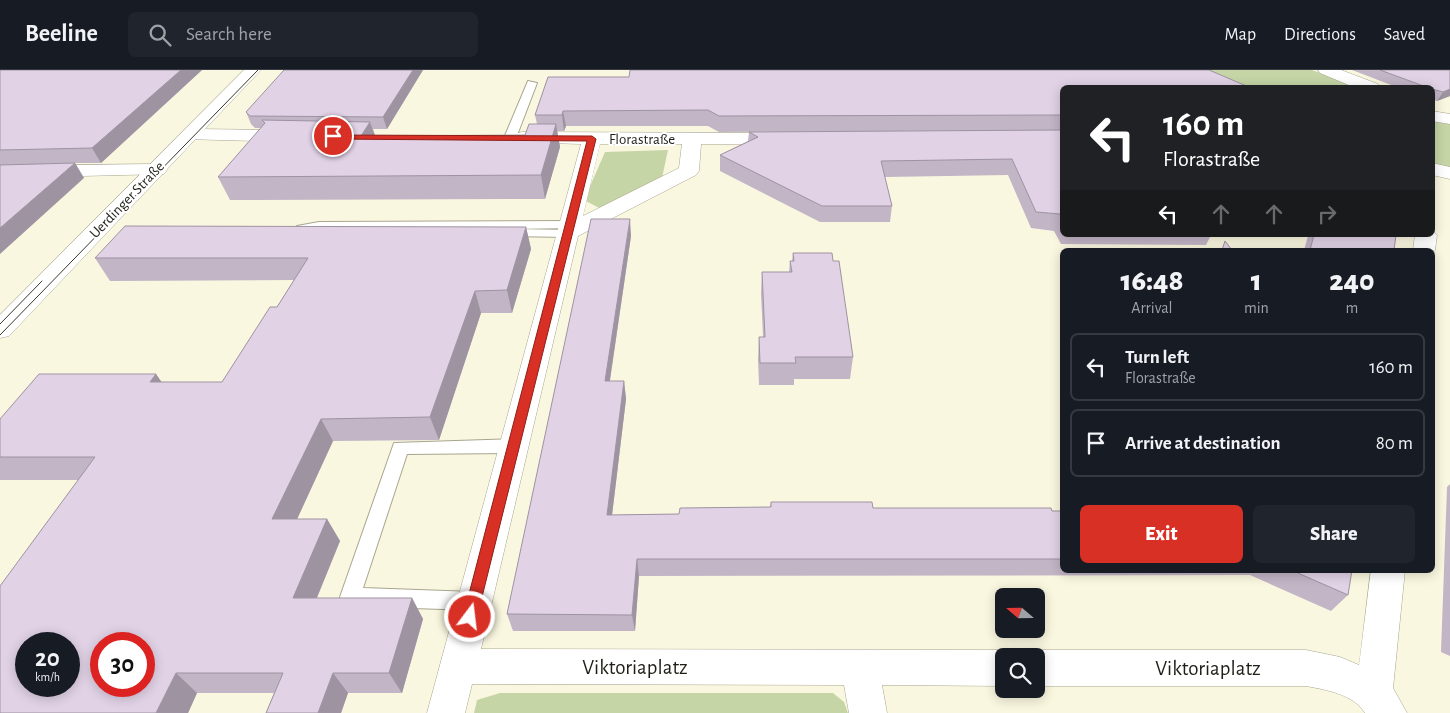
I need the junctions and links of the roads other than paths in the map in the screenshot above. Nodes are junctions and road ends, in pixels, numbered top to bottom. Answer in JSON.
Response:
{"nodes":[{"id":1,"x":253,"y":70,"type":"edge"},
{"id":2,"x":1326,"y":70,"type":"edge"},
{"id":3,"x":532,"y":83,"type":"dead end"},
{"id":4,"x":1364,"y":85,"type":"edge"},
{"id":5,"x":190,"y":135,"type":"junction"},
{"id":6,"x":313,"y":136,"type":"edge"},
{"id":7,"x":491,"y":138,"type":"edge"},
{"id":8,"x":510,"y":138,"type":"junction"},
{"id":9,"x":592,"y":139,"type":"junction"},
{"id":10,"x":799,"y":139,"type":"edge"},
{"id":11,"x":692,"y":140,"type":"junction"},
{"id":12,"x":157,"y":170,"type":"junction"},
{"id":13,"x":0,"y":172,"type":"edge"},
{"id":14,"x":568,"y":229,"type":"junction"},
{"id":15,"x":0,"y":330,"type":"edge"},
{"id":16,"x":514,"y":446,"type":"junction"},
{"id":17,"x":1388,"y":573,"type":"edge"},
{"id":18,"x":474,"y":601,"type":"junction"},
{"id":19,"x":457,"y":666,"type":"junction"},
{"id":20,"x":860,"y":668,"type":"junction"},
{"id":21,"x":995,"y":668,"type":"edge"},
{"id":22,"x":1045,"y":668,"type":"edge"},
{"id":23,"x":1381,"y":703,"type":"edge"},
{"id":24,"x":446,"y":713,"type":"edge"},
{"id":25,"x":868,"y":713,"type":"edge"}],
"edges":[{"from":1,"to":5,"type":"street","name":"Uerdinger Straße"},
{"from":2,"to":4,"type":"street"},
{"from":3,"to":8,"type":"lane"},
{"from":5,"to":6,"type":"street"},
{"from":5,"to":12,"type":"street","name":"Uerdinger Straße"},
{"from":7,"to":8,"type":"street","name":"Florastraße"},
{"from":8,"to":9,"type":"street","name":"Florastraße"},
{"from":9,"to":11,"type":"street","name":"Florastraße"},
{"from":9,"to":14,"type":"street"},
{"from":10,"to":11,"type":"street","name":"Florastraße"},
{"from":11,"to":14,"type":"street"},
{"from":12,"to":13,"type":"street"},
{"from":12,"to":15,"type":"street","name":"Uerdinger Straße"},
{"from":14,"to":14,"type":"lane"},
{"from":14,"to":16,"type":"street"},
{"from":16,"to":18,"type":"street"},
{"from":16,"to":18,"type":"lane"},
{"from":17,"to":23,"type":"street"},
{"from":18,"to":19,"type":"street"},
{"from":19,"to":20,"type":"street","name":"Viktoriaplatz"},
{"from":19,"to":24,"type":"street"},
{"from":20,"to":21,"type":"street","name":"Viktoriaplatz"},
{"from":20,"to":25,"type":"street"},
{"from":22,"to":23,"type":"street","name":"Viktoriaplatz"}]}
